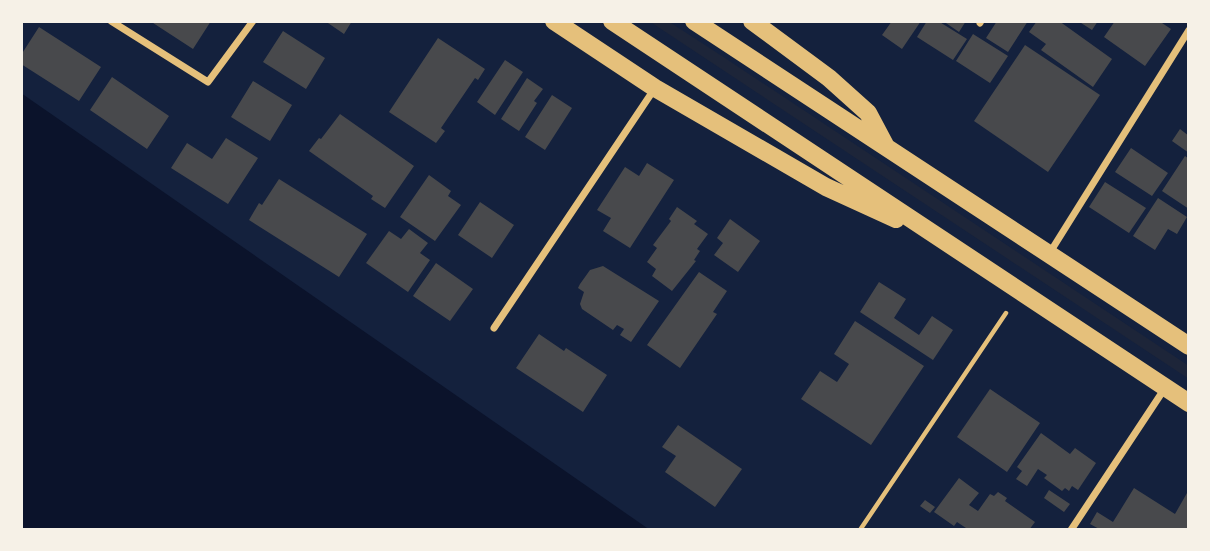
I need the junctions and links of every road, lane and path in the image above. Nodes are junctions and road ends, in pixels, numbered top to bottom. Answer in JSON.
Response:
{"nodes":[{"id":1,"x":111,"y":21,"type":"edge"},
{"id":2,"x":253,"y":21,"type":"edge"},
{"id":3,"x":554,"y":21,"type":"edge"},
{"id":4,"x":612,"y":21,"type":"edge"},
{"id":5,"x":694,"y":21,"type":"edge"},
{"id":6,"x":752,"y":21,"type":"edge"},
{"id":7,"x":1189,"y":30,"type":"edge"},
{"id":8,"x":655,"y":88,"type":"junction"},
{"id":9,"x":887,"y":148,"type":"junction"},
{"id":10,"x":947,"y":242,"type":"junction"},
{"id":11,"x":1049,"y":254,"type":"junction"},
{"id":12,"x":1022,"y":291,"type":"junction"},
{"id":13,"x":494,"y":328,"type":"dead end"},
{"id":14,"x":1189,"y":346,"type":"edge"},
{"id":15,"x":1166,"y":387,"type":"junction"},
{"id":16,"x":1189,"y":403,"type":"edge"},
{"id":17,"x":860,"y":530,"type":"edge"},
{"id":18,"x":1071,"y":530,"type":"edge"}],
"edges":[{"from":1,"to":2,"type":"street"},
{"from":3,"to":8,"type":"main road"},
{"from":4,"to":10,"type":"main road"},
{"from":5,"to":9,"type":"main road"},
{"from":6,"to":9,"type":"main road"},
{"from":7,"to":11,"type":"street"},
{"from":8,"to":10,"type":"main road"},
{"from":8,"to":13,"type":"street"},
{"from":9,"to":11,"type":"main road"},
{"from":10,"to":12,"type":"main road"},
{"from":11,"to":14,"type":"main road"},
{"from":12,"to":15,"type":"main road"},
{"from":12,"to":17,"type":"path"},
{"from":15,"to":16,"type":"main road"},
{"from":15,"to":18,"type":"street"}]}
